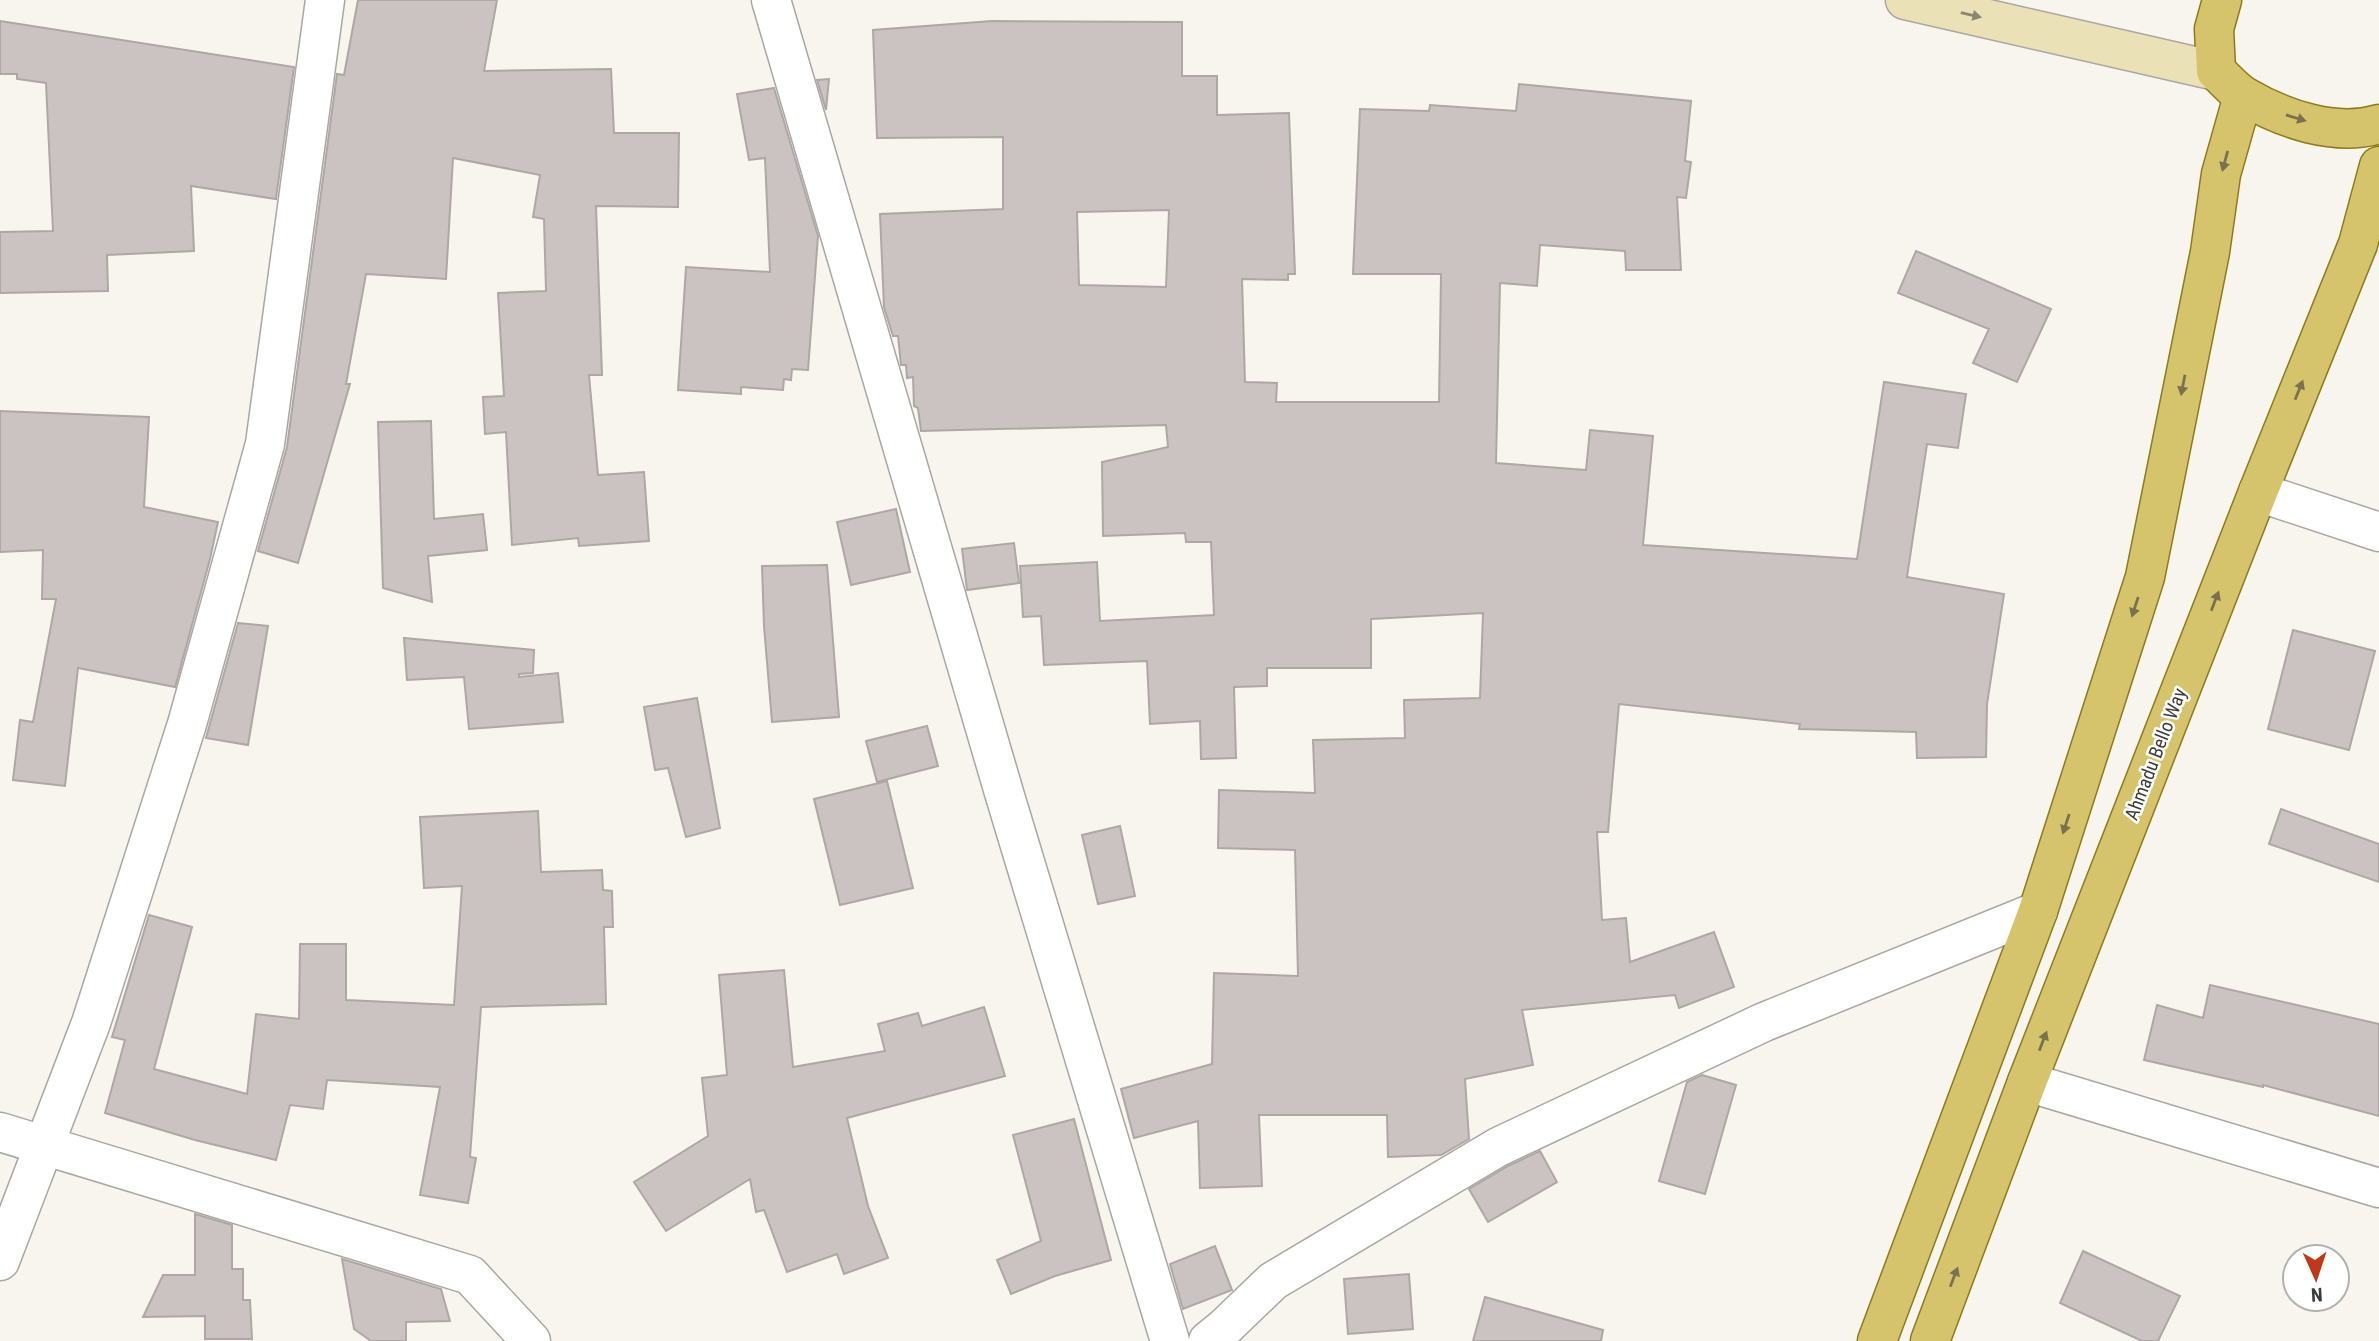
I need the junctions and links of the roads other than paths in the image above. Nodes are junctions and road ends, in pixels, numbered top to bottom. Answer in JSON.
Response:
{"nodes":[{"id":1,"x":325,"y":0,"type":"edge"},
{"id":2,"x":771,"y":0,"type":"edge"},
{"id":3,"x":1905,"y":0,"type":"edge"},
{"id":4,"x":2222,"y":0,"type":"edge"},
{"id":5,"x":2229,"y":83,"type":"junction"},
{"id":6,"x":2379,"y":124,"type":"edge"},
{"id":7,"x":2379,"y":166,"type":"edge"},
{"id":8,"x":2258,"y":492,"type":"junction"},
{"id":9,"x":2379,"y":533,"type":"edge"},
{"id":10,"x":2038,"y":911,"type":"junction"},
{"id":11,"x":2027,"y":1082,"type":"junction"},
{"id":12,"x":0,"y":1132,"type":"edge"},
{"id":13,"x":44,"y":1145,"type":"junction"},
{"id":14,"x":2379,"y":1188,"type":"edge"},
{"id":15,"x":0,"y":1261,"type":"edge"},
{"id":16,"x":531,"y":1341,"type":"edge"},
{"id":17,"x":1170,"y":1341,"type":"edge"},
{"id":18,"x":1208,"y":1341,"type":"edge"},
{"id":19,"x":1877,"y":1341,"type":"edge"},
{"id":20,"x":1930,"y":1341,"type":"edge"}],
"edges":[{"from":1,"to":13,"type":"street"},
{"from":2,"to":17,"type":"street"},
{"from":3,"to":5,"type":"main road","one_way":true},
{"from":4,"to":5,"type":"main road"},
{"from":5,"to":6,"type":"main road","one_way":true},
{"from":5,"to":10,"type":"main road","one_way":true},
{"from":8,"to":7,"type":"main road","name":"Ahmadu Bello Way","one_way":true},
{"from":8,"to":9,"type":"street"},
{"from":11,"to":8,"type":"main road","name":"Ahmadu Bello Way","one_way":true},
{"from":10,"to":18,"type":"street"},
{"from":10,"to":19,"type":"main road"},
{"from":11,"to":14,"type":"street"},
{"from":20,"to":11,"type":"main road","name":"Ahmadu Bello Way","one_way":true},
{"from":12,"to":13,"type":"street"},
{"from":13,"to":15,"type":"street"},
{"from":13,"to":16,"type":"street"}]}
